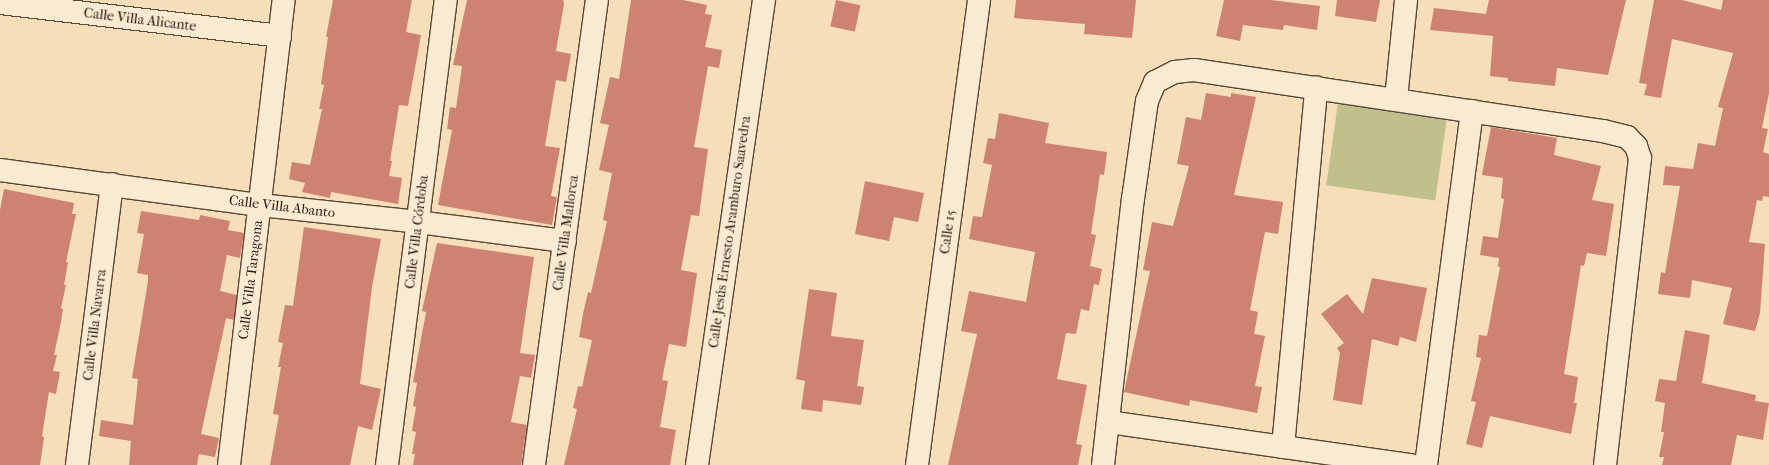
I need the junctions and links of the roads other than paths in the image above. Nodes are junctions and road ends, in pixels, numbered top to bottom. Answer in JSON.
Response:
{"nodes":[{"id":1,"x":284,"y":0,"type":"edge"},
{"id":2,"x":446,"y":0,"type":"edge"},
{"id":3,"x":598,"y":0,"type":"edge"},
{"id":4,"x":764,"y":0,"type":"edge"},
{"id":5,"x":979,"y":0,"type":"edge"},
{"id":6,"x":1406,"y":0,"type":"edge"},
{"id":7,"x":0,"y":3,"type":"edge"},
{"id":8,"x":280,"y":36,"type":"junction"},
{"id":9,"x":1316,"y":88,"type":"junction"},
{"id":10,"x":1396,"y":99,"type":"junction"},
{"id":11,"x":1472,"y":111,"type":"junction"},
{"id":12,"x":0,"y":170,"type":"edge"},
{"id":13,"x":112,"y":184,"type":"junction"},
{"id":14,"x":260,"y":205,"type":"junction"},
{"id":15,"x":418,"y":222,"type":"junction"},
{"id":16,"x":565,"y":241,"type":"junction"},
{"id":17,"x":1108,"y":422,"type":"junction"},
{"id":18,"x":1282,"y":447,"type":"junction"},
{"id":19,"x":78,"y":465,"type":"edge"},
{"id":20,"x":229,"y":465,"type":"edge"},
{"id":21,"x":387,"y":465,"type":"edge"},
{"id":22,"x":534,"y":465,"type":"edge"},
{"id":23,"x":697,"y":465,"type":"edge"},
{"id":24,"x":917,"y":465,"type":"edge"},
{"id":25,"x":1103,"y":465,"type":"edge"},
{"id":26,"x":1412,"y":465,"type":"edge"},
{"id":27,"x":1426,"y":465,"type":"edge"},
{"id":28,"x":1605,"y":465,"type":"edge"}],
"edges":[{"from":1,"to":8,"type":"street","name":"Calle Villa Taragona"},
{"from":2,"to":15,"type":"street","name":"Calle Villa Córdoba"},
{"from":3,"to":16,"type":"street","name":"Calle Villa Mallorca"},
{"from":4,"to":23,"type":"street","name":"Calle Jesús Ernesto Aramburo Saavedra"},
{"from":5,"to":24,"type":"street","name":"Calle 15"},
{"from":6,"to":10,"type":"street"},
{"from":7,"to":8,"type":"street","name":"Calle Villa Alicante"},
{"from":8,"to":14,"type":"street","name":"Calle Villa Taragona"},
{"from":9,"to":10,"type":"street"},
{"from":9,"to":17,"type":"street"},
{"from":9,"to":18,"type":"street"},
{"from":10,"to":11,"type":"street"},
{"from":11,"to":27,"type":"street"},
{"from":11,"to":28,"type":"street"},
{"from":12,"to":13,"type":"street","name":"Calle Villa Abanto"},
{"from":13,"to":14,"type":"street","name":"Calle Villa Abanto"},
{"from":13,"to":19,"type":"street","name":"Calle Villa Navarra"},
{"from":14,"to":15,"type":"street","name":"Calle Villa Abanto"},
{"from":14,"to":20,"type":"street","name":"Calle Villa Taragona"},
{"from":15,"to":16,"type":"street","name":"Calle Villa Abanto"},
{"from":15,"to":21,"type":"street","name":"Calle Villa Córdoba"},
{"from":16,"to":22,"type":"street","name":"Calle Villa Mallorca"},
{"from":17,"to":18,"type":"street"},
{"from":17,"to":25,"type":"street"},
{"from":18,"to":26,"type":"street"}]}
